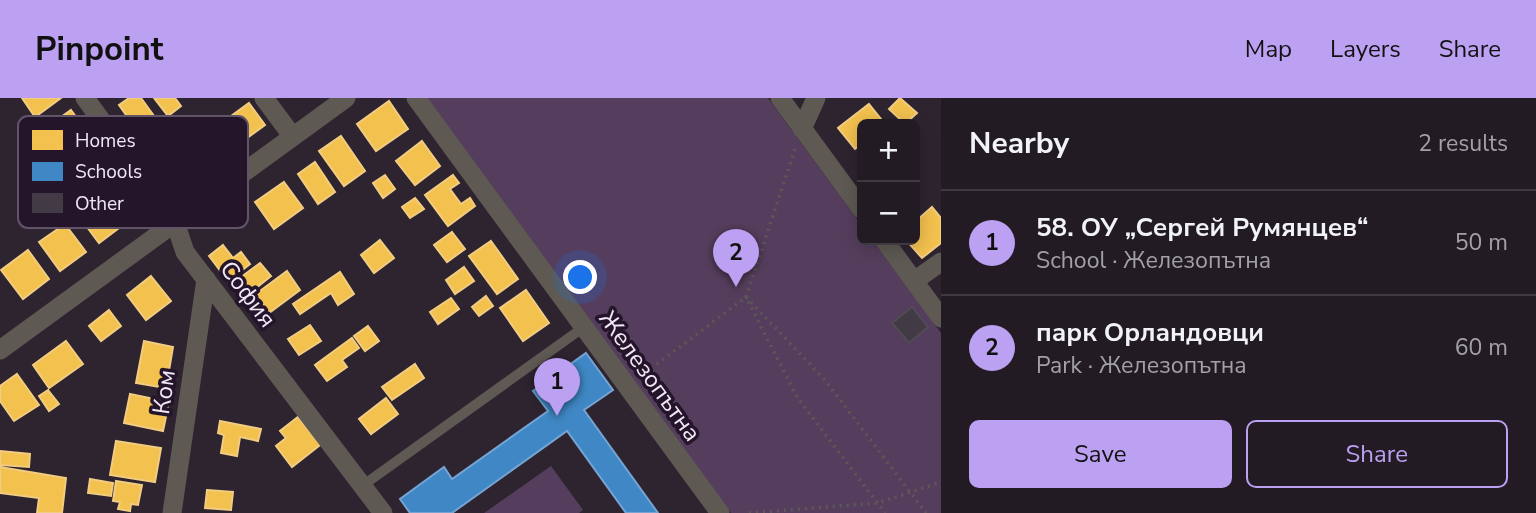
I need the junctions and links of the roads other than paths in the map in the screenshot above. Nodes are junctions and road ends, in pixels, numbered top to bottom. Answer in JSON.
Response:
{"nodes":[{"id":1,"x":85,"y":98,"type":"edge"},
{"id":2,"x":264,"y":98,"type":"edge"},
{"id":3,"x":346,"y":98,"type":"edge"},
{"id":4,"x":416,"y":98,"type":"edge"},
{"id":5,"x":780,"y":98,"type":"edge"},
{"id":6,"x":816,"y":98,"type":"edge"},
{"id":7,"x":98,"y":116,"type":"edge"},
{"id":8,"x":802,"y":129,"type":"junction"},
{"id":9,"x":293,"y":137,"type":"junction"},
{"id":10,"x":248,"y":169,"type":"edge"},
{"id":11,"x":857,"y":204,"type":"edge"},
{"id":12,"x":167,"y":228,"type":"edge"},
{"id":13,"x":177,"y":228,"type":"edge"},
{"id":14,"x":888,"y":245,"type":"edge"},
{"id":15,"x":941,"y":262,"type":"edge"},
{"id":16,"x":206,"y":279,"type":"junction"},
{"id":17,"x":914,"y":281,"type":"junction"},
{"id":18,"x":941,"y":318,"type":"edge"},
{"id":19,"x":584,"y":327,"type":"junction"},
{"id":20,"x":0,"y":350,"type":"edge"},
{"id":21,"x":362,"y":486,"type":"junction"},
{"id":22,"x":172,"y":513,"type":"edge"},
{"id":23,"x":383,"y":513,"type":"edge"},
{"id":24,"x":720,"y":513,"type":"edge"}],
"edges":[{"from":1,"to":7,"type":"street","name":"София"},
{"from":2,"to":9,"type":"street"},
{"from":3,"to":9,"type":"street"},
{"from":4,"to":19,"type":"street","name":"Железопътна"},
{"from":5,"to":8,"type":"street"},
{"from":6,"to":8,"type":"street"},
{"from":8,"to":11,"type":"street"},
{"from":9,"to":10,"type":"street"},
{"from":12,"to":20,"type":"street"},
{"from":13,"to":16,"type":"street","name":"София"},
{"from":14,"to":17,"type":"street"},
{"from":15,"to":17,"type":"street"},
{"from":16,"to":21,"type":"street","name":"София"},
{"from":16,"to":22,"type":"street","name":"Ком"},
{"from":17,"to":18,"type":"street"},
{"from":19,"to":21,"type":"lane"},
{"from":19,"to":24,"type":"street","name":"Железопътна"},
{"from":21,"to":23,"type":"street","name":"София"}]}
